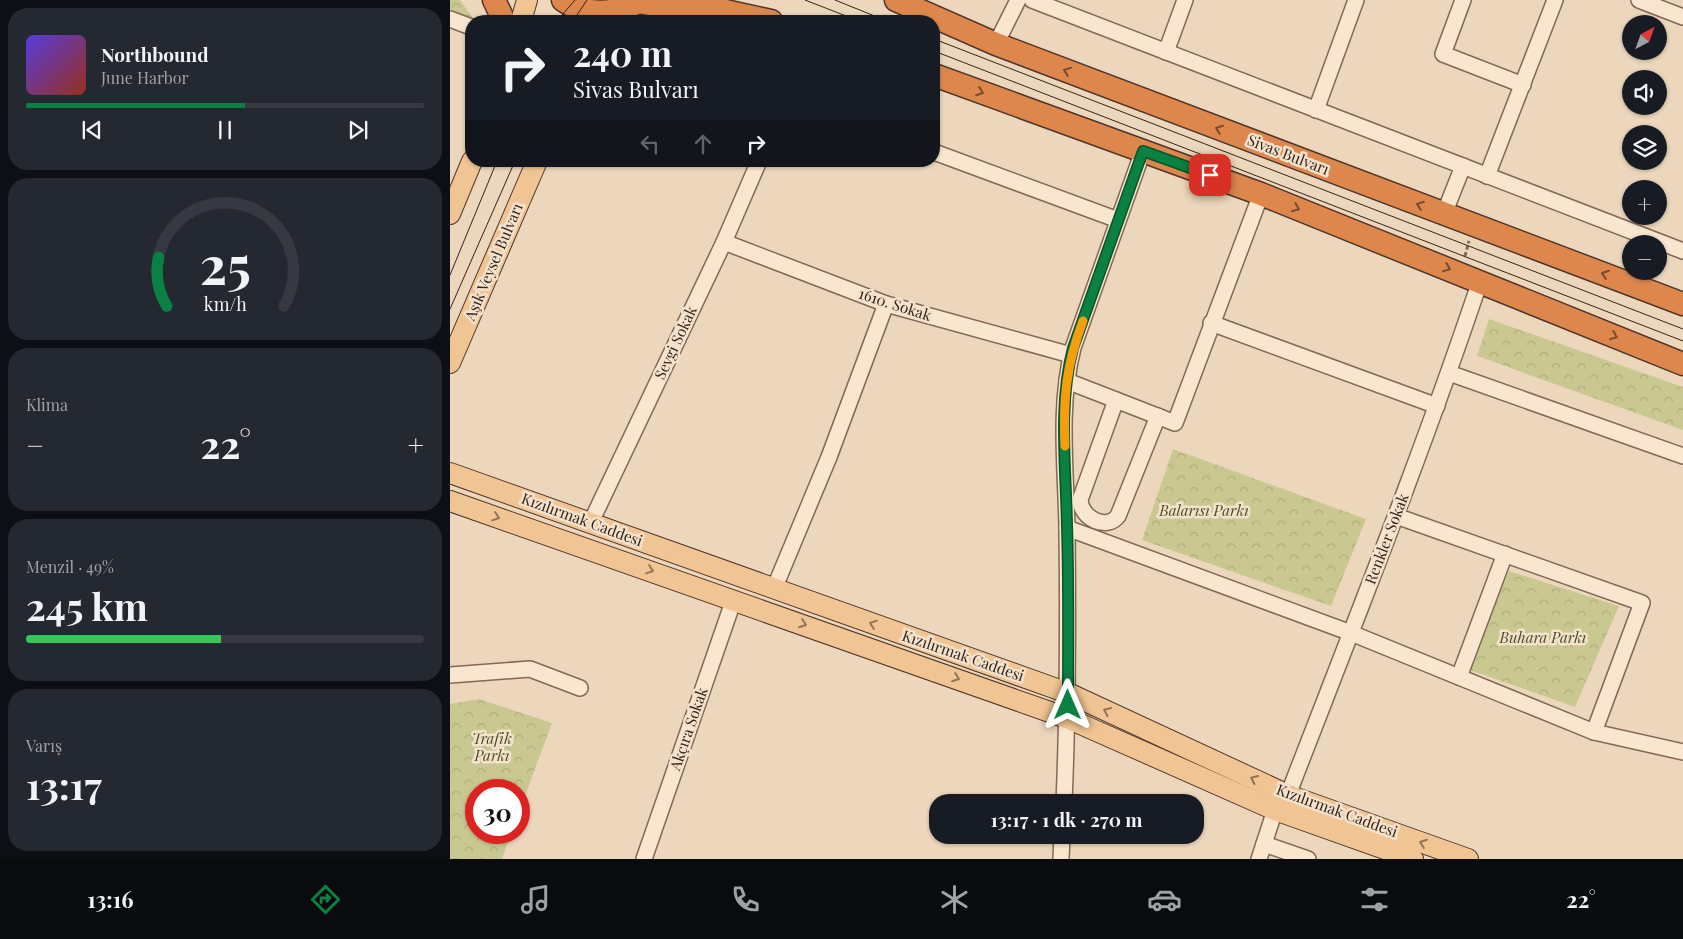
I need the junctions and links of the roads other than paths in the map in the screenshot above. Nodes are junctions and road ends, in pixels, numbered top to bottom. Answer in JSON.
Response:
{"nodes":[{"id":1,"x":494,"y":0,"type":"edge"},
{"id":2,"x":527,"y":0,"type":"edge"},
{"id":3,"x":563,"y":0,"type":"edge"},
{"id":4,"x":896,"y":0,"type":"edge"},
{"id":5,"x":1018,"y":0,"type":"edge"},
{"id":6,"x":1032,"y":0,"type":"edge"},
{"id":7,"x":1185,"y":0,"type":"edge"},
{"id":8,"x":1356,"y":0,"type":"edge"},
{"id":9,"x":1463,"y":0,"type":"edge"},
{"id":10,"x":1556,"y":0,"type":"edge"},
{"id":11,"x":1639,"y":0,"type":"edge"},
{"id":12,"x":632,"y":8,"type":"edge"},
{"id":13,"x":501,"y":15,"type":"edge"},
{"id":14,"x":523,"y":15,"type":"edge"},
{"id":15,"x":744,"y":15,"type":"edge"},
{"id":16,"x":930,"y":15,"type":"edge"},
{"id":17,"x":1683,"y":17,"type":"edge"},
{"id":18,"x":450,"y":19,"type":"edge"},
{"id":19,"x":940,"y":19,"type":"edge"},
{"id":20,"x":465,"y":25,"type":"edge"},
{"id":21,"x":996,"y":44,"type":"junction"},
{"id":22,"x":1166,"y":52,"type":"junction"},
{"id":23,"x":940,"y":77,"type":"edge"},
{"id":24,"x":1523,"y":85,"type":"junction"},
{"id":25,"x":1316,"y":110,"type":"junction"},
{"id":26,"x":1143,"y":151,"type":"junction"},
{"id":27,"x":940,"y":154,"type":"edge"},
{"id":28,"x":1463,"y":166,"type":"junction"},
{"id":29,"x":467,"y":167,"type":"edge"},
{"id":30,"x":534,"y":167,"type":"edge"},
{"id":31,"x":755,"y":167,"type":"edge"},
{"id":32,"x":1487,"y":176,"type":"junction"},
{"id":33,"x":457,"y":179,"type":"edge"},
{"id":34,"x":1261,"y":194,"type":"junction"},
{"id":35,"x":450,"y":214,"type":"edge"},
{"id":36,"x":1444,"y":214,"type":"junction"},
{"id":37,"x":1118,"y":220,"type":"junction"},
{"id":38,"x":724,"y":242,"type":"junction"},
{"id":39,"x":1683,"y":251,"type":"edge"},
{"id":40,"x":1470,"y":277,"type":"junction"},
{"id":41,"x":886,"y":304,"type":"junction"},
{"id":42,"x":1683,"y":304,"type":"edge"},
{"id":43,"x":1212,"y":323,"type":"junction"},
{"id":44,"x":1071,"y":355,"type":"junction"},
{"id":45,"x":450,"y":363,"type":"edge"},
{"id":46,"x":1683,"y":364,"type":"edge"},
{"id":47,"x":1449,"y":373,"type":"junction"},
{"id":48,"x":1066,"y":381,"type":"junction"},
{"id":49,"x":1116,"y":400,"type":"junction"},
{"id":50,"x":1437,"y":406,"type":"junction"},
{"id":51,"x":1158,"y":416,"type":"junction"},
{"id":52,"x":1683,"y":456,"type":"edge"},
{"id":53,"x":450,"y":473,"type":"edge"},
{"id":54,"x":450,"y":501,"type":"edge"},
{"id":55,"x":1073,"y":505,"type":"junction"},
{"id":56,"x":1396,"y":516,"type":"junction"},
{"id":57,"x":591,"y":522,"type":"junction"},
{"id":58,"x":1067,"y":528,"type":"junction"},
{"id":59,"x":1505,"y":554,"type":"junction"},
{"id":60,"x":774,"y":589,"type":"junction"},
{"id":61,"x":734,"y":599,"type":"junction"},
{"id":62,"x":1351,"y":633,"type":"junction"},
{"id":63,"x":450,"y":675,"type":"edge"},
{"id":64,"x":1459,"y":677,"type":"junction"},
{"id":65,"x":580,"y":688,"type":"dead end"},
{"id":66,"x":1068,"y":693,"type":"junction"},
{"id":67,"x":1067,"y":718,"type":"junction"},
{"id":68,"x":1594,"y":732,"type":"junction"},
{"id":69,"x":1683,"y":752,"type":"edge"},
{"id":70,"x":1064,"y":794,"type":"edge"},
{"id":71,"x":1282,"y":802,"type":"junction"},
{"id":72,"x":1062,"y":844,"type":"edge"},
{"id":73,"x":1264,"y":844,"type":"junction"},
{"id":74,"x":644,"y":859,"type":"edge"},
{"id":75,"x":1062,"y":859,"type":"edge"},
{"id":76,"x":1258,"y":859,"type":"edge"},
{"id":77,"x":1308,"y":859,"type":"edge"},
{"id":78,"x":1413,"y":859,"type":"edge"},
{"id":79,"x":1468,"y":859,"type":"edge"}],
"edges":[{"from":1,"to":13,"type":"highway"},
{"from":2,"to":14,"type":"main road"},
{"from":3,"to":12,"type":"highway"},
{"from":4,"to":16,"type":"highway","name":"Sivas Bulvarı"},
{"from":5,"to":21,"type":"street"},
{"from":6,"to":22,"type":"street"},
{"from":7,"to":22,"type":"street"},
{"from":8,"to":25,"type":"street"},
{"from":9,"to":24,"type":"street"},
{"from":10,"to":24,"type":"street"},
{"from":11,"to":17,"type":"street"},
{"from":12,"to":15,"type":"highway"},
{"from":18,"to":20,"type":"street"},
{"from":19,"to":21,"type":"highway","name":"Sivas Bulvarı"},
{"from":36,"to":21,"type":"highway","name":"Sivas Bulvarı","one_way":true},
{"from":22,"to":25,"type":"street"},
{"from":23,"to":26,"type":"highway","one_way":true},
{"from":24,"to":32,"type":"street"},
{"from":25,"to":28,"type":"street"},
{"from":26,"to":34,"type":"highway"},
{"from":26,"to":37,"type":"street"},
{"from":27,"to":37,"type":"street"},
{"from":28,"to":32,"type":"street"},
{"from":28,"to":36,"type":"street"},
{"from":29,"to":33,"type":"main road"},
{"from":30,"to":45,"type":"main road","name":"Aşık Veysel Bulvarı"},
{"from":31,"to":38,"type":"street","name":"Sevgi Sokak"},
{"from":32,"to":39,"type":"street"},
{"from":33,"to":35,"type":"main road"},
{"from":34,"to":40,"type":"highway","one_way":true},
{"from":34,"to":43,"type":"street"},
{"from":42,"to":36,"type":"highway","name":"Sivas Bulvarı","one_way":true},
{"from":37,"to":44,"type":"street"},
{"from":38,"to":41,"type":"street","name":"1610. Sokak"},
{"from":38,"to":57,"type":"street","name":"Sevgi Sokak"},
{"from":40,"to":46,"type":"highway","one_way":true},
{"from":40,"to":47,"type":"street","name":"Renkler Sokak"},
{"from":41,"to":44,"type":"street","name":"1610. Sokak"},
{"from":41,"to":60,"type":"street"},
{"from":43,"to":50,"type":"street"},
{"from":43,"to":51,"type":"street"},
{"from":44,"to":48,"type":"street"},
{"from":47,"to":50,"type":"street","name":"Renkler Sokak"},
{"from":47,"to":52,"type":"street"},
{"from":48,"to":49,"type":"street"},
{"from":48,"to":55,"type":"street"},
{"from":49,"to":51,"type":"street"},
{"from":49,"to":55,"type":"street"},
{"from":50,"to":56,"type":"street","name":"Renkler Sokak"},
{"from":51,"to":55,"type":"street"},
{"from":53,"to":57,"type":"main road","name":"Kızılırmak Caddesi"},
{"from":54,"to":61,"type":"main road","name":"Kızılırmak Caddesi","one_way":true},
{"from":55,"to":58,"type":"street"},
{"from":56,"to":59,"type":"street"},
{"from":56,"to":62,"type":"street","name":"Renkler Sokak"},
{"from":57,"to":60,"type":"main road","name":"Kızılırmak Caddesi"},
{"from":58,"to":62,"type":"street"},
{"from":58,"to":66,"type":"street"},
{"from":59,"to":64,"type":"street"},
{"from":59,"to":68,"type":"street"},
{"from":66,"to":60,"type":"main road","name":"Kızılırmak Caddesi","one_way":true},
{"from":61,"to":67,"type":"main road","name":"Kızılırmak Caddesi","one_way":true},
{"from":61,"to":74,"type":"street","name":"Akçıra Sokak"},
{"from":62,"to":64,"type":"street"},
{"from":62,"to":71,"type":"street","name":"Renkler Sokak"},
{"from":63,"to":65,"type":"street"},
{"from":64,"to":68,"type":"street"},
{"from":66,"to":67,"type":"street"},
{"from":71,"to":66,"type":"main road","name":"Kızılırmak Caddesi","one_way":true},
{"from":67,"to":70,"type":"street"},
{"from":67,"to":71,"type":"main road","name":"Kızılırmak Caddesi"},
{"from":68,"to":69,"type":"street"},
{"from":71,"to":73,"type":"street","name":"Renkler Sokak"},
{"from":71,"to":78,"type":"main road","name":"Kızılırmak Caddesi"},
{"from":79,"to":71,"type":"main road","name":"Kızılırmak Caddesi","one_way":true},
{"from":72,"to":75,"type":"street"},
{"from":73,"to":76,"type":"street","name":"Renkler Sokak"},
{"from":73,"to":77,"type":"street"}]}
